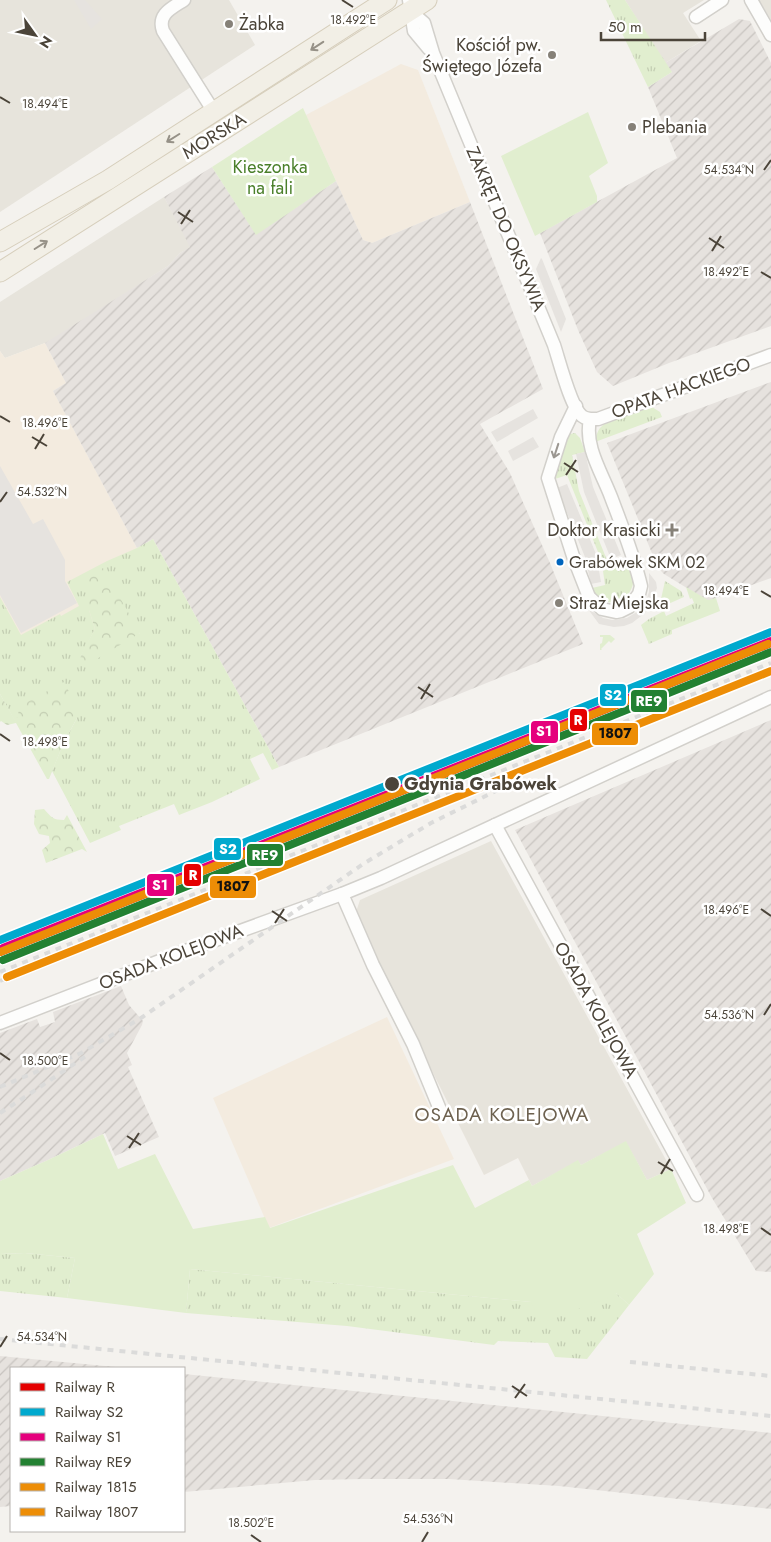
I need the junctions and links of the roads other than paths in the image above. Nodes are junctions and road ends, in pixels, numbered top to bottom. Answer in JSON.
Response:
{"nodes":[{"id":1,"x":184,"y":0,"type":"edge"},
{"id":2,"x":388,"y":0,"type":"edge"},
{"id":3,"x":427,"y":0,"type":"edge"},
{"id":4,"x":722,"y":0,"type":"edge"},
{"id":5,"x":752,"y":0,"type":"edge"},
{"id":6,"x":409,"y":6,"type":"edge"},
{"id":7,"x":696,"y":17,"type":"dead end"},
{"id":8,"x":771,"y":35,"type":"edge"},
{"id":9,"x":214,"y":112,"type":"junction"},
{"id":10,"x":0,"y":242,"type":"edge"},
{"id":11,"x":0,"y":272,"type":"edge"},
{"id":12,"x":771,"y":354,"type":"edge"},
{"id":13,"x":576,"y":406,"type":"junction"},
{"id":14,"x":590,"y":420,"type":"junction"},
{"id":15,"x":771,"y":697,"type":"edge"},
{"id":16,"x":495,"y":825,"type":"junction"},
{"id":17,"x":342,"y":894,"type":"junction"},
{"id":18,"x":0,"y":1023,"type":"edge"},
{"id":19,"x":441,"y":1112,"type":"dead end"},
{"id":20,"x":697,"y":1195,"type":"dead end"}],
"edges":[{"from":1,"to":9,"type":"street"},
{"from":2,"to":9,"type":"main road","name":"MORSKA","one_way":true},
{"from":3,"to":6,"type":"main road","name":"MORSKA"},
{"from":4,"to":7,"type":"street"},
{"from":5,"to":8,"type":"street"},
{"from":11,"to":6,"type":"main road","name":"MORSKA","one_way":true},
{"from":6,"to":13,"type":"street","name":"ZAKRĘT DO OKSYWIA"},
{"from":9,"to":10,"type":"main road","name":"MORSKA","one_way":true},
{"from":12,"to":14,"type":"street","name":"OPATA HACKIEGO"},
{"from":13,"to":14,"type":"street","name":"ZAKRĘT DO OKSYWIA"},
{"from":13,"to":14,"type":"street","one_way":true},
{"from":15,"to":16,"type":"street","name":"OSADA KOLEJOWA"},
{"from":16,"to":17,"type":"street","name":"OSADA KOLEJOWA"},
{"from":16,"to":20,"type":"street","name":"OSADA KOLEJOWA"},
{"from":17,"to":18,"type":"street","name":"OSADA KOLEJOWA"},
{"from":17,"to":19,"type":"street"}]}
